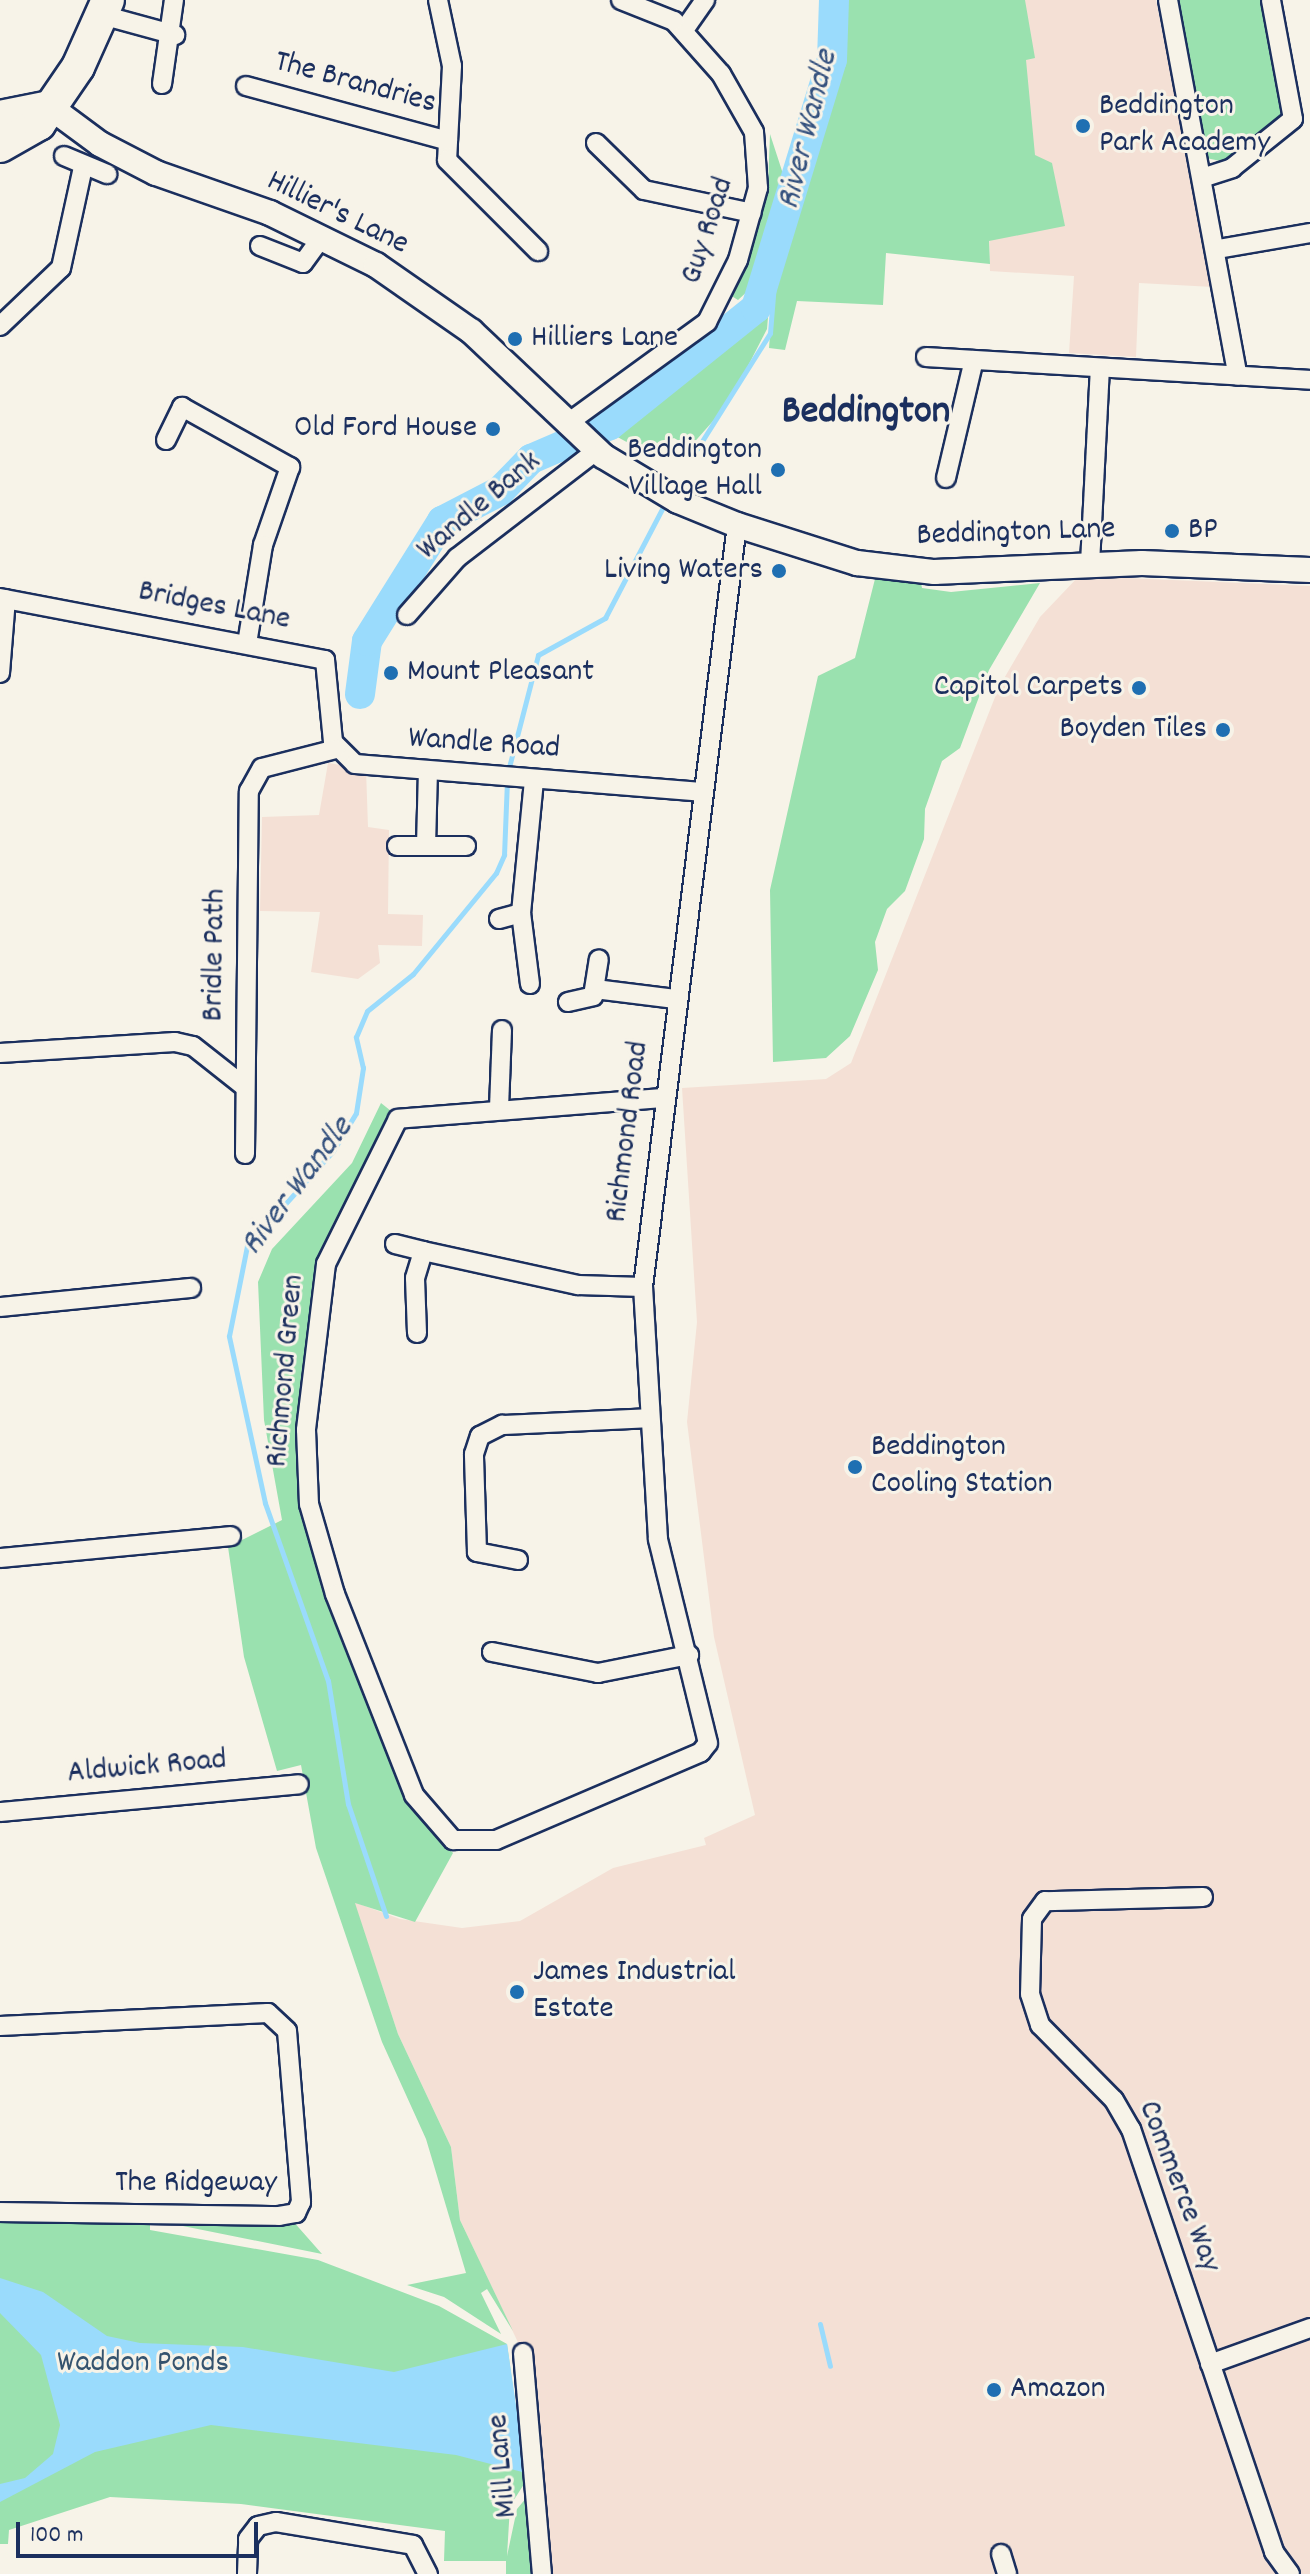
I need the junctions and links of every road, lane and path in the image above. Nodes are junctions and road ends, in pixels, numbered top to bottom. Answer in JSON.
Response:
{"nodes":[{"id":1,"x":174,"y":0,"type":"edge"},
{"id":2,"x":438,"y":0,"type":"edge"},
{"id":3,"x":621,"y":0,"type":"edge"},
{"id":4,"x":705,"y":0,"type":"edge"},
{"id":5,"x":1168,"y":0,"type":"edge"},
{"id":6,"x":1271,"y":0,"type":"edge"},
{"id":7,"x":105,"y":8,"type":"edge"},
{"id":8,"x":684,"y":30,"type":"junction"},
{"id":9,"x":175,"y":35,"type":"junction"},
{"id":10,"x":162,"y":84,"type":"dead end"},
{"id":11,"x":246,"y":86,"type":"dead end"},
{"id":12,"x":50,"y":107,"type":"junction"},
{"id":13,"x":0,"y":117,"type":"edge"},
{"id":14,"x":448,"y":141,"type":"junction"},
{"id":15,"x":596,"y":143,"type":"dead end"},
{"id":16,"x":0,"y":146,"type":"edge"},
{"id":17,"x":64,"y":156,"type":"dead end"},
{"id":18,"x":83,"y":167,"type":"junction"},
{"id":19,"x":107,"y":174,"type":"dead end"},
{"id":20,"x":1202,"y":178,"type":"junction"},
{"id":21,"x":752,"y":213,"type":"junction"},
{"id":22,"x":1310,"y":233,"type":"edge"},
{"id":23,"x":322,"y":237,"type":"junction"},
{"id":24,"x":260,"y":246,"type":"dead end"},
{"id":25,"x":1218,"y":249,"type":"junction"},
{"id":26,"x":538,"y":251,"type":"dead end"},
{"id":27,"x":0,"y":326,"type":"edge"},
{"id":28,"x":926,"y":357,"type":"dead end"},
{"id":29,"x":974,"y":360,"type":"junction"},
{"id":30,"x":1100,"y":369,"type":"junction"},
{"id":31,"x":1238,"y":376,"type":"junction"},
{"id":32,"x":1310,"y":380,"type":"edge"},
{"id":33,"x":568,"y":423,"type":"junction"},
{"id":34,"x":166,"y":440,"type":"dead end"},
{"id":35,"x":597,"y":450,"type":"junction"},
{"id":36,"x":946,"y":478,"type":"dead end"},
{"id":37,"x":737,"y":525,"type":"junction"},
{"id":38,"x":1090,"y":564,"type":"junction"},
{"id":39,"x":1310,"y":570,"type":"edge"},
{"id":40,"x":3,"y":599,"type":"edge"},
{"id":41,"x":407,"y":615,"type":"dead end"},
{"id":42,"x":247,"y":644,"type":"junction"},
{"id":43,"x":0,"y":673,"type":"edge"},
{"id":44,"x":336,"y":749,"type":"junction"},
{"id":45,"x":428,"y":771,"type":"junction"},
{"id":46,"x":528,"y":779,"type":"junction"},
{"id":47,"x":702,"y":792,"type":"junction"},
{"id":48,"x":397,"y":846,"type":"dead end"},
{"id":49,"x":426,"y":846,"type":"junction"},
{"id":50,"x":466,"y":846,"type":"dead end"},
{"id":51,"x":521,"y":913,"type":"junction"},
{"id":52,"x":499,"y":919,"type":"dead end"},
{"id":53,"x":599,"y":959,"type":"dead end"},
{"id":54,"x":530,"y":984,"type":"dead end"},
{"id":55,"x":595,"y":989,"type":"junction"},
{"id":56,"x":675,"y":999,"type":"junction"},
{"id":57,"x":568,"y":1002,"type":"dead end"},
{"id":58,"x":502,"y":1030,"type":"dead end"},
{"id":59,"x":0,"y":1053,"type":"edge"},
{"id":60,"x":245,"y":1087,"type":"junction"},
{"id":61,"x":663,"y":1098,"type":"junction"},
{"id":62,"x":499,"y":1108,"type":"junction"},
{"id":63,"x":245,"y":1154,"type":"dead end"},
{"id":64,"x":395,"y":1244,"type":"dead end"},
{"id":65,"x":423,"y":1251,"type":"junction"},
{"id":66,"x":643,"y":1287,"type":"junction"},
{"id":67,"x":191,"y":1288,"type":"dead end"},
{"id":68,"x":0,"y":1307,"type":"edge"},
{"id":69,"x":417,"y":1333,"type":"dead end"},
{"id":70,"x":649,"y":1418,"type":"junction"},
{"id":71,"x":231,"y":1536,"type":"dead end"},
{"id":72,"x":0,"y":1558,"type":"edge"},
{"id":73,"x":518,"y":1560,"type":"dead end"},
{"id":74,"x":492,"y":1652,"type":"dead end"},
{"id":75,"x":689,"y":1655,"type":"junction"},
{"id":76,"x":708,"y":1743,"type":"joint"},
{"id":77,"x":299,"y":1784,"type":"dead end"},
{"id":78,"x":0,"y":1812,"type":"edge"},
{"id":79,"x":1203,"y":1897,"type":"dead end"},
{"id":80,"x":0,"y":2026,"type":"edge"},
{"id":81,"x":0,"y":2212,"type":"edge"},
{"id":82,"x":1310,"y":2328,"type":"edge"},
{"id":83,"x":523,"y":2353,"type":"dead end"},
{"id":84,"x":1210,"y":2364,"type":"junction"},
{"id":85,"x":1001,"y":2554,"type":"dead end"},
{"id":86,"x":426,"y":2565,"type":"edge"},
{"id":87,"x":247,"y":2574,"type":"edge"},
{"id":88,"x":542,"y":2574,"type":"edge"},
{"id":89,"x":1007,"y":2574,"type":"edge"},
{"id":90,"x":1290,"y":2574,"type":"edge"}],
"edges":[{"from":1,"to":9,"type":"street"},
{"from":2,"to":14,"type":"street","name":"The Brandries"},
{"from":3,"to":8,"type":"street"},
{"from":4,"to":8,"type":"street"},
{"from":5,"to":20,"type":"street"},
{"from":6,"to":20,"type":"street"},
{"from":7,"to":9,"type":"street"},
{"from":7,"to":12,"type":"highway"},
{"from":8,"to":21,"type":"street","name":"Guy Road"},
{"from":9,"to":10,"type":"street"},
{"from":11,"to":14,"type":"street","name":"The Brandries"},
{"from":12,"to":13,"type":"highway"},
{"from":12,"to":16,"type":"highway"},
{"from":12,"to":23,"type":"main road","name":"Hillier's Lane"},
{"from":14,"to":26,"type":"street","name":"The Brandries"},
{"from":15,"to":21,"type":"street"},
{"from":17,"to":18,"type":"street"},
{"from":18,"to":19,"type":"street"},
{"from":18,"to":27,"type":"street"},
{"from":20,"to":25,"type":"street"},
{"from":21,"to":33,"type":"street","name":"Guy Road"},
{"from":22,"to":25,"type":"street"},
{"from":23,"to":24,"type":"street"},
{"from":23,"to":33,"type":"main road","name":"Hillier's Lane"},
{"from":25,"to":31,"type":"street"},
{"from":28,"to":29,"type":"street"},
{"from":29,"to":30,"type":"street"},
{"from":29,"to":36,"type":"street"},
{"from":30,"to":31,"type":"street"},
{"from":30,"to":38,"type":"street"},
{"from":31,"to":32,"type":"street"},
{"from":33,"to":35,"type":"main road","name":"Beddington Lane"},
{"from":34,"to":42,"type":"street"},
{"from":35,"to":37,"type":"main road","name":"Beddington Lane"},
{"from":35,"to":41,"type":"street","name":"Wandle Bank"},
{"from":37,"to":38,"type":"main road","name":"Beddington Lane"},
{"from":37,"to":47,"type":"street","name":"Richmond Road"},
{"from":38,"to":39,"type":"main road","name":"Beddington Lane"},
{"from":40,"to":42,"type":"street","name":"Bridges Lane"},
{"from":40,"to":43,"type":"street"},
{"from":42,"to":44,"type":"street","name":"Bridges Lane"},
{"from":44,"to":45,"type":"street","name":"Wandle Road"},
{"from":44,"to":60,"type":"street","name":"Bridle Path"},
{"from":45,"to":46,"type":"street","name":"Wandle Road"},
{"from":45,"to":49,"type":"street"},
{"from":46,"to":47,"type":"street","name":"Wandle Road"},
{"from":46,"to":51,"type":"street"},
{"from":47,"to":56,"type":"street","name":"Richmond Road"},
{"from":48,"to":49,"type":"street"},
{"from":49,"to":50,"type":"street"},
{"from":51,"to":52,"type":"street"},
{"from":51,"to":54,"type":"street"},
{"from":53,"to":55,"type":"street"},
{"from":55,"to":56,"type":"street"},
{"from":55,"to":57,"type":"street"},
{"from":56,"to":61,"type":"street","name":"Richmond Road"},
{"from":58,"to":62,"type":"street"},
{"from":59,"to":60,"type":"street"},
{"from":60,"to":63,"type":"street","name":"Bridle Path"},
{"from":61,"to":62,"type":"street","name":"Richmond Green"},
{"from":61,"to":66,"type":"street","name":"Richmond Road"},
{"from":62,"to":76,"type":"street","name":"Richmond Green"},
{"from":64,"to":65,"type":"street"},
{"from":65,"to":66,"type":"street"},
{"from":65,"to":69,"type":"street"},
{"from":66,"to":70,"type":"street","name":"Richmond Road"},
{"from":67,"to":68,"type":"street"},
{"from":70,"to":73,"type":"street"},
{"from":70,"to":75,"type":"street","name":"Richmond Road"},
{"from":71,"to":72,"type":"street"},
{"from":74,"to":75,"type":"street"},
{"from":75,"to":76,"type":"street","name":"Richmond Road"},
{"from":77,"to":78,"type":"street","name":"Aldwick Road"},
{"from":79,"to":84,"type":"street","name":"Commerce Way"},
{"from":80,"to":81,"type":"street","name":"The Ridgeway"},
{"from":82,"to":84,"type":"street"},
{"from":83,"to":88,"type":"street","name":"Mill Lane"},
{"from":84,"to":90,"type":"street","name":"Commerce Way"},
{"from":85,"to":89,"type":"street"},
{"from":86,"to":87,"type":"street"}]}
